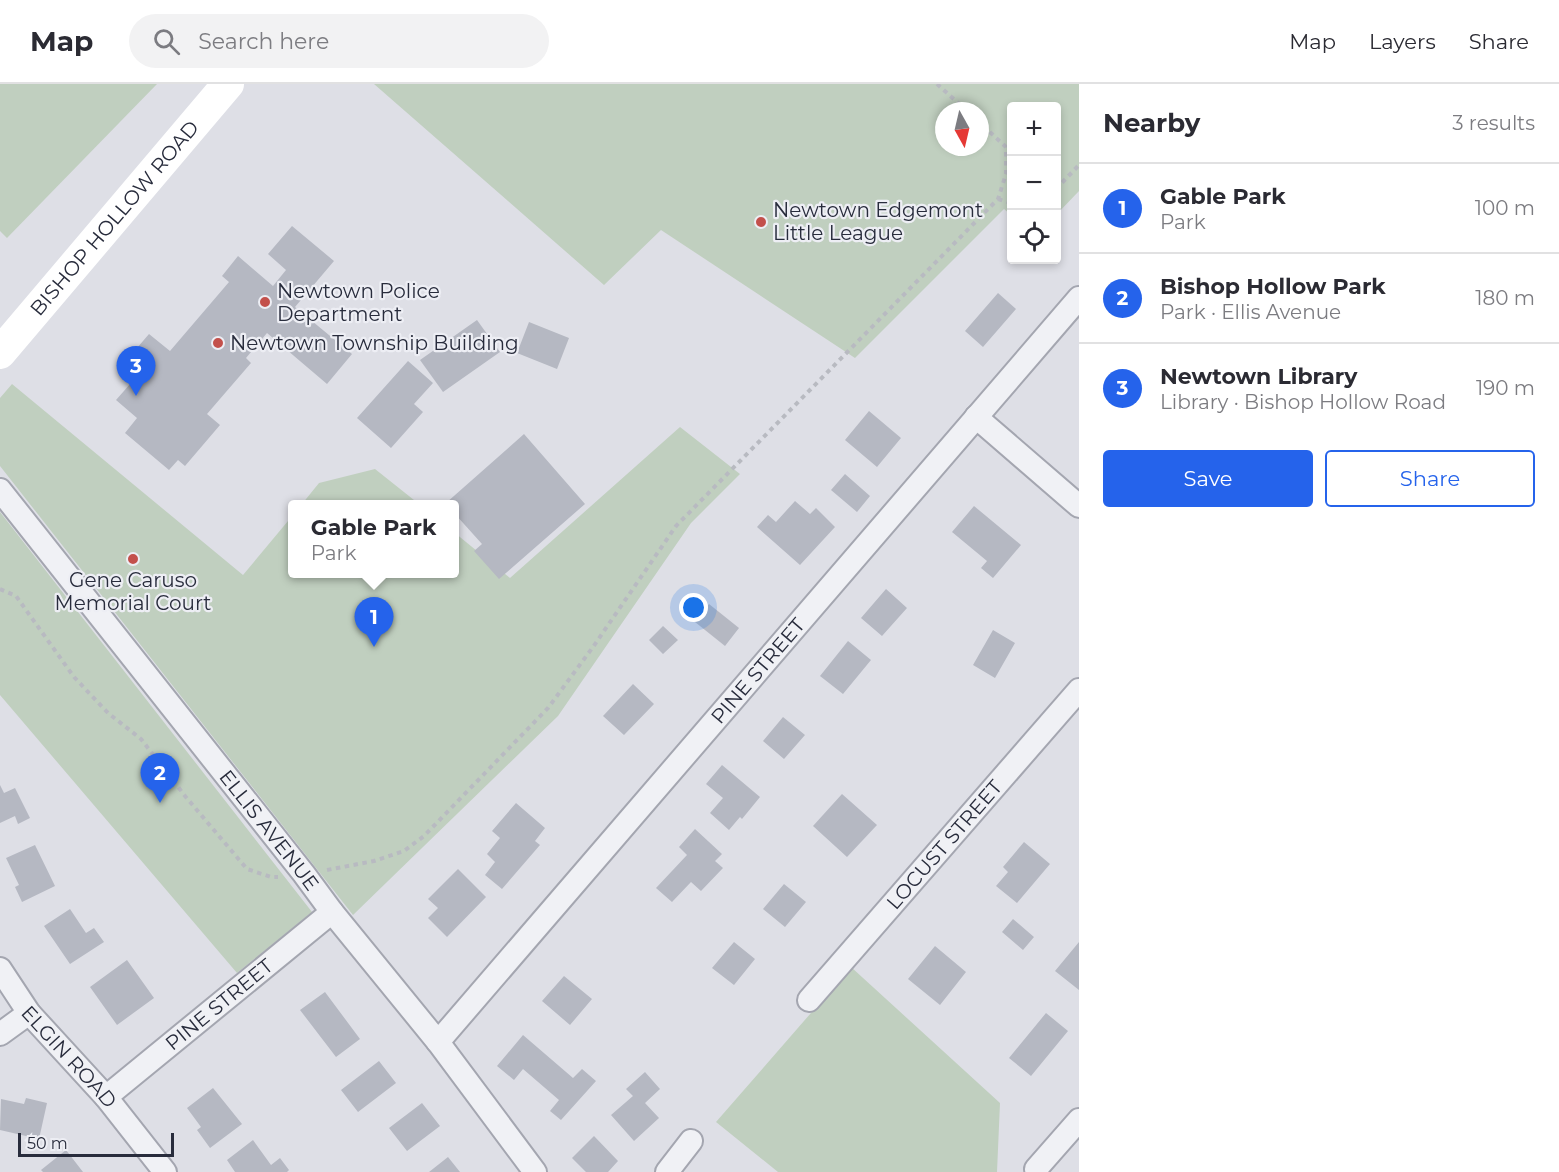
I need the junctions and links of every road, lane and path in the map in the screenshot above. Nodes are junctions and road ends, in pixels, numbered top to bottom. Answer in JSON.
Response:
{"nodes":[{"id":1,"x":228,"y":84,"type":"edge"},
{"id":2,"x":937,"y":84,"type":"edge"},
{"id":3,"x":957,"y":102,"type":"edge"},
{"id":4,"x":989,"y":131,"type":"edge"},
{"id":5,"x":1079,"y":165,"type":"edge"},
{"id":6,"x":1061,"y":184,"type":"edge"},
{"id":7,"x":998,"y":199,"type":"junction"},
{"id":8,"x":1007,"y":202,"type":"edge"},
{"id":9,"x":1079,"y":298,"type":"edge"},
{"id":10,"x":0,"y":353,"type":"edge"},
{"id":11,"x":976,"y":417,"type":"junction"},
{"id":12,"x":0,"y":490,"type":"edge"},
{"id":13,"x":1079,"y":506,"type":"edge"},
{"id":14,"x":0,"y":589,"type":"edge"},
{"id":15,"x":1079,"y":690,"type":"edge"},
{"id":16,"x":304,"y":874,"type":"junction"},
{"id":17,"x":332,"y":912,"type":"junction"},
{"id":18,"x":0,"y":969,"type":"edge"},
{"id":19,"x":809,"y":1000,"type":"dead end"},
{"id":20,"x":29,"y":1013,"type":"junction"},
{"id":21,"x":0,"y":1034,"type":"edge"},
{"id":22,"x":438,"y":1042,"type":"junction"},
{"id":23,"x":106,"y":1097,"type":"junction"},
{"id":24,"x":1079,"y":1120,"type":"edge"},
{"id":25,"x":691,"y":1141,"type":"dead end"},
{"id":26,"x":1036,"y":1169,"type":"dead end"},
{"id":27,"x":165,"y":1172,"type":"edge"},
{"id":28,"x":534,"y":1172,"type":"edge"},
{"id":29,"x":667,"y":1172,"type":"edge"}],
"edges":[{"from":1,"to":10,"type":"street","name":"BISHOP HOLLOW ROAD"},
{"from":2,"to":3,"type":"path"},
{"from":4,"to":7,"type":"path"},
{"from":5,"to":6,"type":"path"},
{"from":7,"to":8,"type":"path"},
{"from":7,"to":16,"type":"path"},
{"from":9,"to":11,"type":"street","name":"PINE STREET"},
{"from":11,"to":13,"type":"street"},
{"from":11,"to":22,"type":"street","name":"PINE STREET"},
{"from":12,"to":16,"type":"street","name":"ELLIS AVENUE"},
{"from":14,"to":16,"type":"path"},
{"from":15,"to":19,"type":"street","name":"LOCUST STREET"},
{"from":16,"to":17,"type":"street","name":"ELLIS AVENUE"},
{"from":17,"to":22,"type":"street","name":"ELLIS AVENUE"},
{"from":17,"to":23,"type":"street","name":"PINE STREET"},
{"from":18,"to":20,"type":"street","name":"ELGIN ROAD"},
{"from":20,"to":21,"type":"street"},
{"from":20,"to":23,"type":"street","name":"ELGIN ROAD"},
{"from":22,"to":28,"type":"street","name":"ELLIS AVENUE"},
{"from":23,"to":27,"type":"street","name":"ELGIN ROAD"},
{"from":24,"to":26,"type":"street"},
{"from":25,"to":29,"type":"street"}]}
